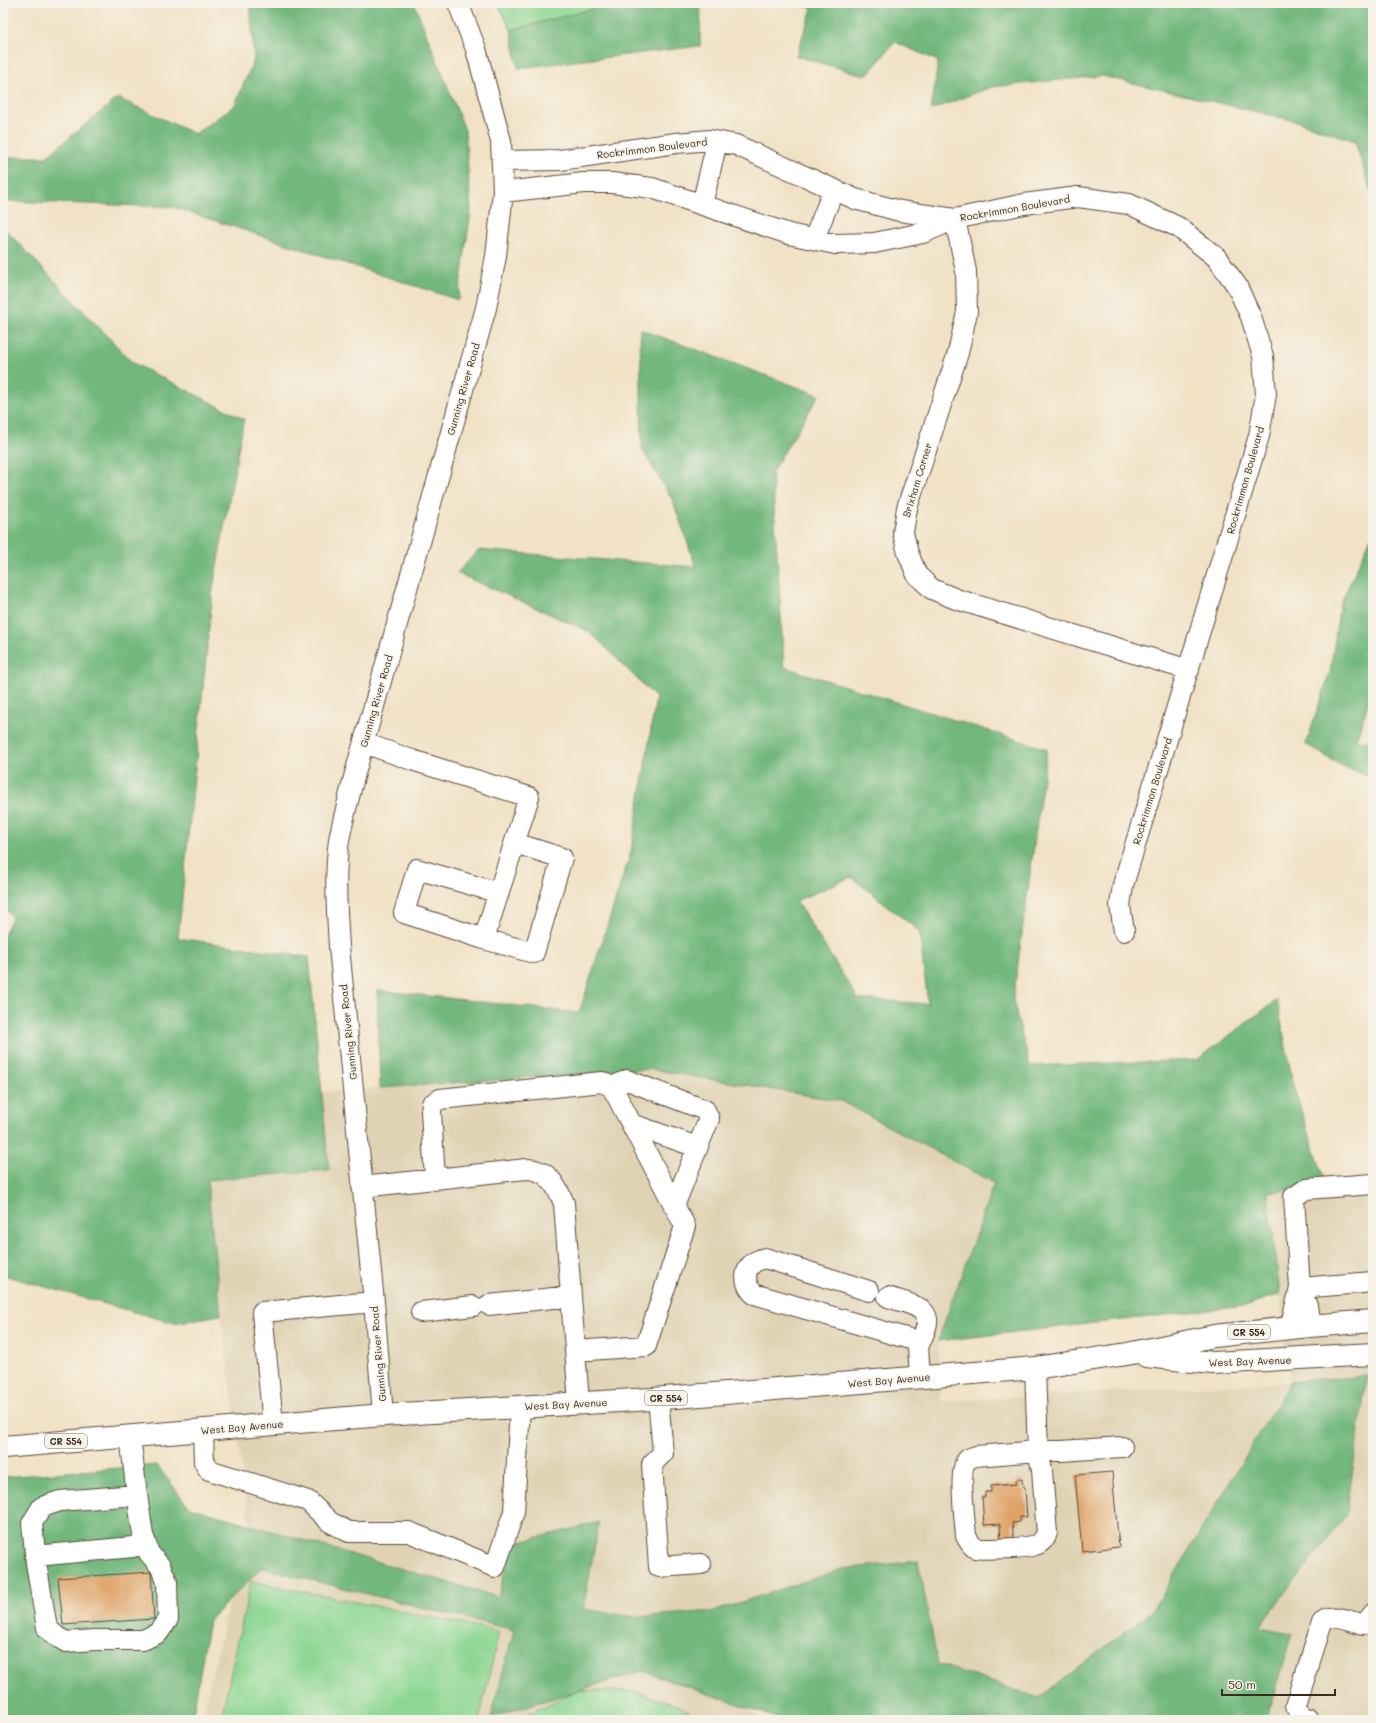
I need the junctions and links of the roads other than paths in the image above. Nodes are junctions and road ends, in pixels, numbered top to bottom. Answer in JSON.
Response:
{"nodes":[{"id":1,"x":458,"y":3,"type":"edge"},
{"id":2,"x":717,"y":142,"type":"junction"},
{"id":3,"x":619,"y":152,"type":"junction"},
{"id":4,"x":502,"y":161,"type":"junction"},
{"id":5,"x":621,"y":184,"type":"junction"},
{"id":6,"x":834,"y":189,"type":"junction"},
{"id":7,"x":503,"y":192,"type":"junction"},
{"id":8,"x":702,"y":205,"type":"junction"},
{"id":9,"x":955,"y":219,"type":"junction"},
{"id":10,"x":814,"y":239,"type":"junction"},
{"id":11,"x":1189,"y":670,"type":"junction"},
{"id":12,"x":364,"y":743,"type":"junction"},
{"id":13,"x":515,"y":843,"type":"junction"},
{"id":14,"x":498,"y":893,"type":"junction"},
{"id":15,"x":1124,"y":931,"type":"dead end"},
{"id":16,"x":484,"y":939,"type":"junction"},
{"id":17,"x":612,"y":1087,"type":"junction"},
{"id":18,"x":633,"y":1128,"type":"junction"},
{"id":19,"x":697,"y":1147,"type":"junction"},
{"id":20,"x":435,"y":1180,"type":"junction"},
{"id":21,"x":1373,"y":1184,"type":"edge"},
{"id":22,"x":362,"y":1188,"type":"junction"},
{"id":23,"x":674,"y":1206,"type":"junction"},
{"id":24,"x":1373,"y":1282,"type":"edge"},
{"id":25,"x":1300,"y":1288,"type":"junction"},
{"id":26,"x":869,"y":1291,"type":"dead end"},
{"id":27,"x":571,"y":1296,"type":"junction"},
{"id":28,"x":888,"y":1298,"type":"dead end"},
{"id":29,"x":374,"y":1302,"type":"junction"},
{"id":30,"x":421,"y":1312,"type":"dead end"},
{"id":31,"x":1373,"y":1321,"type":"edge"},
{"id":32,"x":1300,"y":1327,"type":"junction"},
{"id":33,"x":918,"y":1347,"type":"junction"},
{"id":34,"x":575,"y":1351,"type":"junction"},
{"id":35,"x":1127,"y":1354,"type":"junction"},
{"id":36,"x":1373,"y":1354,"type":"edge"},
{"id":37,"x":1246,"y":1362,"type":"junction"},
{"id":38,"x":1035,"y":1368,"type":"junction"},
{"id":39,"x":920,"y":1377,"type":"junction"},
{"id":40,"x":658,"y":1398,"type":"junction"},
{"id":41,"x":579,"y":1403,"type":"junction"},
{"id":42,"x":520,"y":1407,"type":"junction"},
{"id":43,"x":383,"y":1416,"type":"junction"},
{"id":44,"x":273,"y":1424,"type":"junction"},
{"id":45,"x":203,"y":1430,"type":"junction"},
{"id":46,"x":130,"y":1436,"type":"junction"},
{"id":47,"x":3,"y":1446,"type":"edge"},
{"id":48,"x":1122,"y":1447,"type":"dead end"},
{"id":49,"x":1038,"y":1451,"type":"junction"},
{"id":50,"x":137,"y":1495,"type":"junction"},
{"id":51,"x":147,"y":1548,"type":"junction"},
{"id":52,"x":35,"y":1556,"type":"junction"},
{"id":53,"x":701,"y":1564,"type":"dead end"},
{"id":54,"x":1373,"y":1613,"type":"edge"},
{"id":55,"x":1308,"y":1720,"type":"edge"}],
"edges":[{"from":1,"to":4,"type":"street","name":"Gunning River Road"},
{"from":2,"to":3,"type":"street","name":"Rockrimmon Boulevard"},
{"from":2,"to":6,"type":"street","name":"Rockrimmon Boulevard"},
{"from":2,"to":8,"type":"street"},
{"from":3,"to":4,"type":"street","name":"Rockrimmon Boulevard"},
{"from":3,"to":5,"type":"street"},
{"from":4,"to":7,"type":"street","name":"Gunning River Road"},
{"from":5,"to":7,"type":"street","name":"Rockrimmon Boulevard"},
{"from":5,"to":8,"type":"street","name":"Rockrimmon Boulevard"},
{"from":6,"to":9,"type":"street","name":"Rockrimmon Boulevard"},
{"from":6,"to":10,"type":"street"},
{"from":7,"to":12,"type":"street","name":"Gunning River Road"},
{"from":8,"to":10,"type":"street","name":"Rockrimmon Boulevard"},
{"from":9,"to":10,"type":"street","name":"Rockrimmon Boulevard"},
{"from":9,"to":11,"type":"street","name":"Brixham Corner"},
{"from":9,"to":11,"type":"street","name":"Rockrimmon Boulevard"},
{"from":11,"to":15,"type":"street","name":"Rockrimmon Boulevard"},
{"from":12,"to":13,"type":"street"},
{"from":12,"to":22,"type":"street","name":"Gunning River Road"},
{"from":13,"to":14,"type":"street"},
{"from":13,"to":16,"type":"street"},
{"from":14,"to":16,"type":"street"},
{"from":14,"to":16,"type":"street"},
{"from":17,"to":18,"type":"street"},
{"from":17,"to":19,"type":"street"},
{"from":17,"to":20,"type":"street"},
{"from":18,"to":19,"type":"street"},
{"from":18,"to":23,"type":"street"},
{"from":19,"to":23,"type":"street"},
{"from":20,"to":22,"type":"street"},
{"from":20,"to":27,"type":"street"},
{"from":21,"to":25,"type":"street"},
{"from":22,"to":29,"type":"street","name":"Gunning River Road"},
{"from":23,"to":34,"type":"street"},
{"from":24,"to":25,"type":"street"},
{"from":25,"to":32,"type":"street"},
{"from":26,"to":33,"type":"street"},
{"from":27,"to":30,"type":"street"},
{"from":27,"to":34,"type":"street"},
{"from":28,"to":33,"type":"street"},
{"from":29,"to":43,"type":"street","name":"Gunning River Road"},
{"from":29,"to":44,"type":"street"},
{"from":31,"to":32,"type":"main road","name":"West Bay Avenue","number":"CR 554"},
{"from":32,"to":35,"type":"main road","name":"West Bay Avenue","number":"CR 554"},
{"from":32,"to":37,"type":"main road"},
{"from":33,"to":39,"type":"street"},
{"from":34,"to":41,"type":"street"},
{"from":35,"to":37,"type":"main road","name":"West Bay Avenue","number":"CR 554"},
{"from":35,"to":38,"type":"main road","name":"West Bay Avenue","number":"CR 554"},
{"from":36,"to":37,"type":"main road","name":"West Bay Avenue","number":"CR 554"},
{"from":38,"to":39,"type":"main road","name":"West Bay Avenue","number":"CR 554"},
{"from":38,"to":49,"type":"street"},
{"from":39,"to":40,"type":"main road","name":"West Bay Avenue","number":"CR 554"},
{"from":40,"to":41,"type":"main road","name":"West Bay Avenue","number":"CR 554"},
{"from":40,"to":53,"type":"street"},
{"from":41,"to":42,"type":"main road","name":"West Bay Avenue","number":"CR 554"},
{"from":42,"to":43,"type":"main road","name":"West Bay Avenue","number":"CR 554"},
{"from":42,"to":45,"type":"street"},
{"from":43,"to":44,"type":"main road","name":"West Bay Avenue","number":"CR 554"},
{"from":44,"to":45,"type":"main road","name":"West Bay Avenue","number":"CR 554"},
{"from":45,"to":46,"type":"main road","name":"West Bay Avenue","number":"CR 554"},
{"from":46,"to":47,"type":"main road","name":"West Bay Avenue","number":"CR 554"},
{"from":46,"to":50,"type":"street"},
{"from":48,"to":49,"type":"street"},
{"from":49,"to":49,"type":"street"},
{"from":50,"to":51,"type":"street"},
{"from":50,"to":52,"type":"street"},
{"from":51,"to":52,"type":"street"},
{"from":51,"to":52,"type":"street"},
{"from":54,"to":55,"type":"street"}]}
